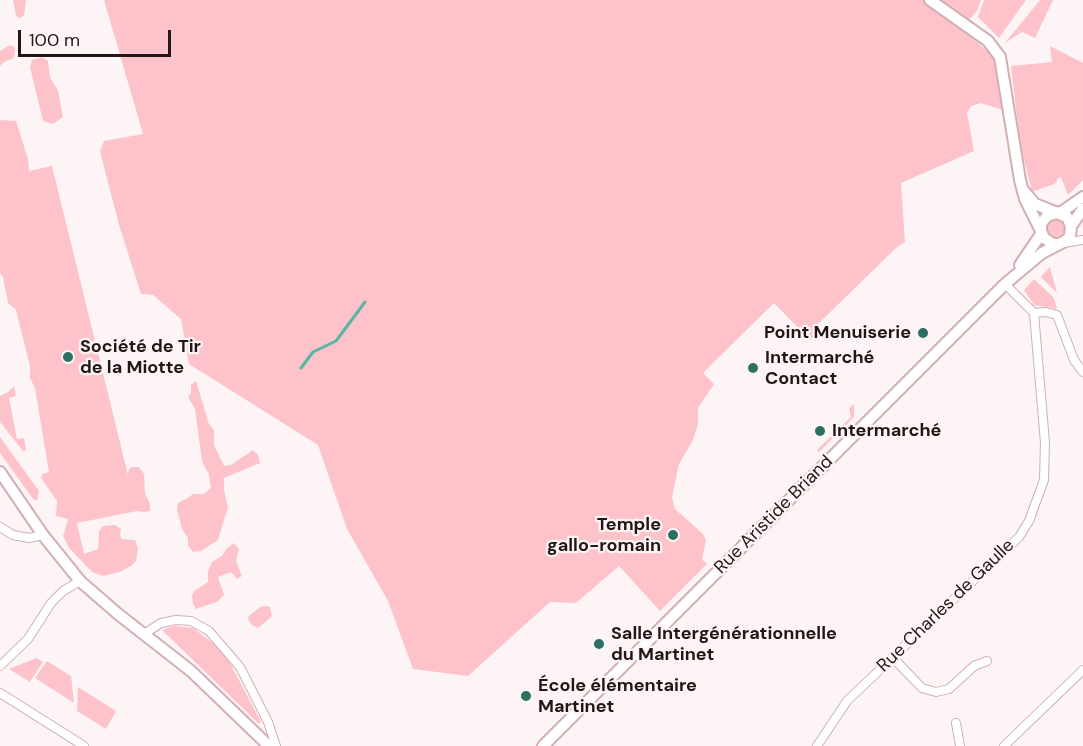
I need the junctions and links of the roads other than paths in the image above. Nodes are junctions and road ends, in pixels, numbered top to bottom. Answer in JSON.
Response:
{"nodes":[{"id":1,"x":930,"y":0,"type":"edge"},
{"id":2,"x":1023,"y":190,"type":"junction"},
{"id":3,"x":1083,"y":197,"type":"edge"},
{"id":4,"x":1083,"y":209,"type":"edge"},
{"id":5,"x":1055,"y":213,"type":"junction"},
{"id":6,"x":1071,"y":228,"type":"junction"},
{"id":7,"x":1041,"y":231,"type":"junction"},
{"id":8,"x":1083,"y":235,"type":"edge"},
{"id":9,"x":1083,"y":240,"type":"edge"},
{"id":10,"x":1060,"y":243,"type":"junction"},
{"id":11,"x":1005,"y":284,"type":"junction"},
{"id":12,"x":1034,"y":313,"type":"junction"},
{"id":13,"x":1083,"y":372,"type":"edge"},
{"id":14,"x":0,"y":472,"type":"edge"},
{"id":15,"x":0,"y":527,"type":"edge"},
{"id":16,"x":43,"y":535,"type":"junction"},
{"id":17,"x":80,"y":581,"type":"junction"},
{"id":18,"x":144,"y":634,"type":"junction"},
{"id":19,"x":892,"y":657,"type":"junction"},
{"id":20,"x":987,"y":661,"type":"dead end"},
{"id":21,"x":0,"y":666,"type":"edge"},
{"id":22,"x":1083,"y":670,"type":"edge"},
{"id":23,"x":0,"y":693,"type":"edge"},
{"id":24,"x":956,"y":723,"type":"dead end"},
{"id":25,"x":84,"y":746,"type":"edge"},
{"id":26,"x":269,"y":746,"type":"edge"},
{"id":27,"x":276,"y":746,"type":"edge"},
{"id":28,"x":543,"y":746,"type":"edge"},
{"id":29,"x":817,"y":746,"type":"edge"},
{"id":30,"x":960,"y":746,"type":"edge"},
{"id":31,"x":1004,"y":746,"type":"edge"}],
"edges":[{"from":1,"to":2,"type":"street"},
{"from":2,"to":5,"type":"street"},
{"from":2,"to":7,"type":"street"},
{"from":3,"to":5,"type":"street"},
{"from":4,"to":6,"type":"street"},
{"from":5,"to":6,"type":"street"},
{"from":5,"to":7,"type":"street"},
{"from":6,"to":8,"type":"street"},
{"from":6,"to":10,"type":"street"},
{"from":7,"to":10,"type":"street"},
{"from":7,"to":11,"type":"street","name":"Rue Aristide Briand"},
{"from":9,"to":10,"type":"street"},
{"from":10,"to":11,"type":"street","name":"Rue Aristide Briand"},
{"from":11,"to":12,"type":"street"},
{"from":11,"to":28,"type":"street","name":"Rue Aristide Briand"},
{"from":12,"to":13,"type":"street"},
{"from":12,"to":19,"type":"street","name":"Rue Charles de Gaulle"},
{"from":14,"to":16,"type":"street"},
{"from":15,"to":16,"type":"street"},
{"from":16,"to":17,"type":"street"},
{"from":17,"to":18,"type":"street"},
{"from":17,"to":21,"type":"street"},
{"from":18,"to":26,"type":"street"},
{"from":18,"to":27,"type":"street"},
{"from":19,"to":20,"type":"street"},
{"from":19,"to":29,"type":"street","name":"Rue Charles de Gaulle"},
{"from":22,"to":31,"type":"street"},
{"from":23,"to":25,"type":"street"},
{"from":24,"to":30,"type":"street"}]}
